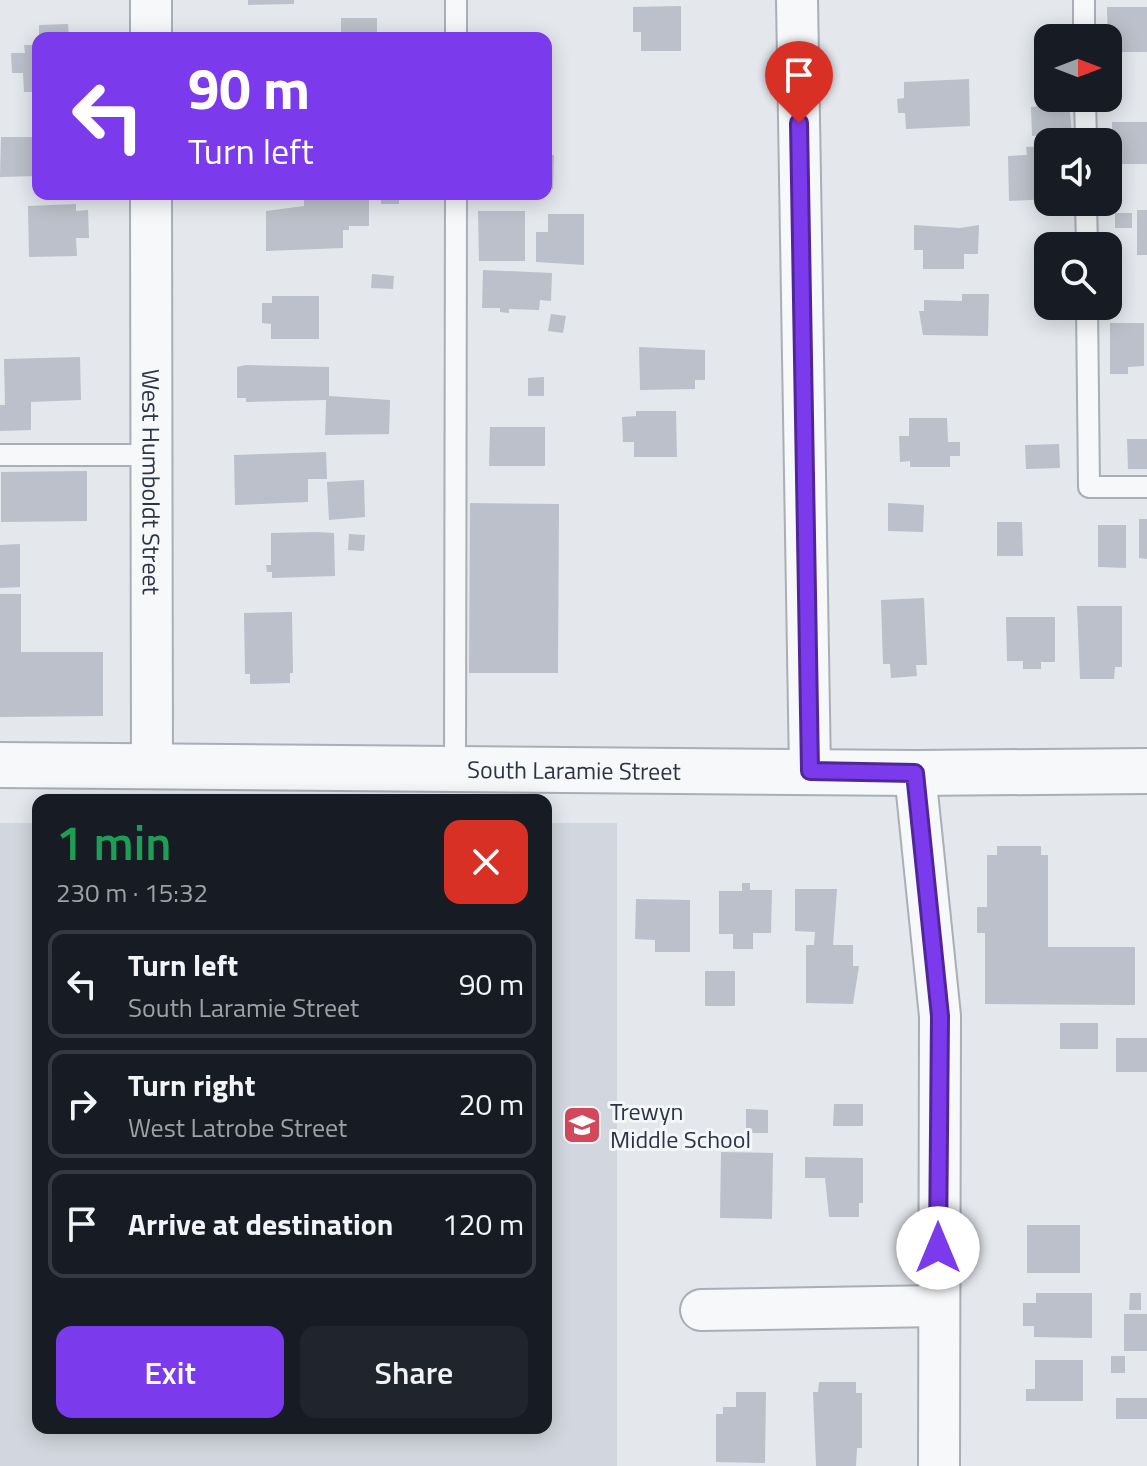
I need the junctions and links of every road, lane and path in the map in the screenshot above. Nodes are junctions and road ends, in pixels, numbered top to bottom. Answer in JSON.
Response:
{"nodes":[{"id":1,"x":151,"y":0,"type":"edge"},
{"id":2,"x":456,"y":0,"type":"edge"},
{"id":3,"x":797,"y":0,"type":"edge"},
{"id":4,"x":1084,"y":0,"type":"edge"},
{"id":5,"x":1084,"y":24,"type":"edge"},
{"id":6,"x":151,"y":32,"type":"edge"},
{"id":7,"x":456,"y":32,"type":"edge"},
{"id":8,"x":151,"y":200,"type":"edge"},
{"id":9,"x":456,"y":200,"type":"edge"},
{"id":10,"x":1087,"y":320,"type":"edge"},
{"id":11,"x":0,"y":455,"type":"edge"},
{"id":12,"x":151,"y":455,"type":"junction"},
{"id":13,"x":1147,"y":487,"type":"edge"},
{"id":14,"x":0,"y":765,"type":"edge"},
{"id":15,"x":152,"y":768,"type":"junction"},
{"id":16,"x":455,"y":769,"type":"junction"},
{"id":17,"x":810,"y":771,"type":"junction"},
{"id":18,"x":1147,"y":771,"type":"edge"},
{"id":19,"x":915,"y":773,"type":"junction"},
{"id":20,"x":938,"y":1306,"type":"junction"},
{"id":21,"x":701,"y":1310,"type":"dead end"},
{"id":22,"x":939,"y":1466,"type":"edge"}],
"edges":[{"from":1,"to":6,"type":"street"},
{"from":2,"to":7,"type":"lane"},
{"from":3,"to":17,"type":"street"},
{"from":4,"to":5,"type":"lane"},
{"from":8,"to":12,"type":"street","name":"West Humboldt Street"},
{"from":9,"to":16,"type":"lane"},
{"from":10,"to":13,"type":"lane"},
{"from":11,"to":12,"type":"lane"},
{"from":12,"to":15,"type":"street","name":"West Humboldt Street"},
{"from":14,"to":15,"type":"street","name":"South Laramie Street"},
{"from":15,"to":16,"type":"street","name":"South Laramie Street"},
{"from":16,"to":17,"type":"street","name":"South Laramie Street"},
{"from":17,"to":19,"type":"street","name":"South Laramie Street"},
{"from":18,"to":19,"type":"street","name":"South Laramie Street"},
{"from":19,"to":20,"type":"street"},
{"from":20,"to":21,"type":"street"},
{"from":20,"to":22,"type":"street"}]}
